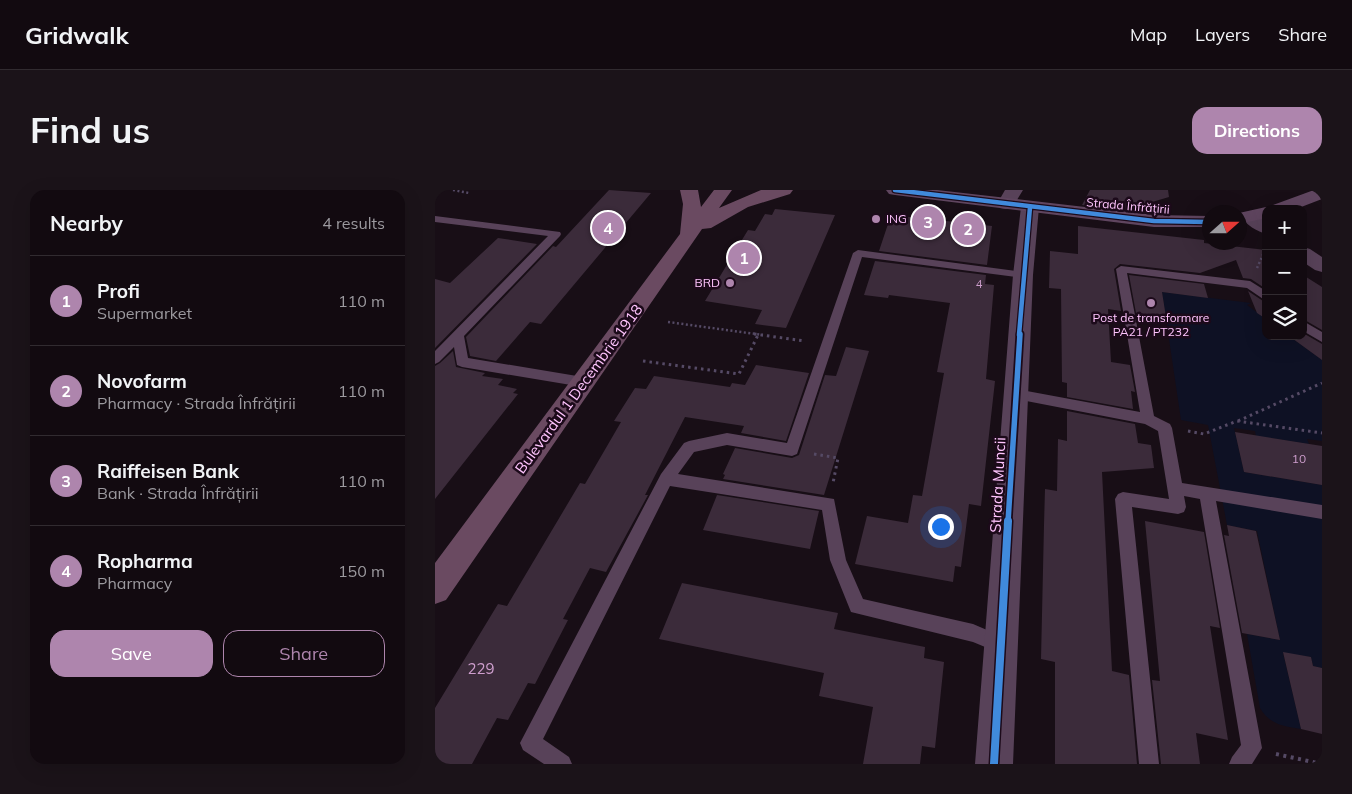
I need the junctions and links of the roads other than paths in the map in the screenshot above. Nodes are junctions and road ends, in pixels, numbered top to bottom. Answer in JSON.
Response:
{"nodes":[{"id":1,"x":689,"y":190,"type":"edge"},
{"id":2,"x":723,"y":190,"type":"edge"},
{"id":3,"x":783,"y":190,"type":"edge"},
{"id":4,"x":895,"y":190,"type":"edge"},
{"id":5,"x":1322,"y":193,"type":"edge"},
{"id":6,"x":1017,"y":201,"type":"edge"},
{"id":7,"x":1290,"y":205,"type":"edge"},
{"id":8,"x":1252,"y":216,"type":"edge"},
{"id":9,"x":435,"y":219,"type":"edge"},
{"id":10,"x":1202,"y":222,"type":"edge"},
{"id":11,"x":1262,"y":225,"type":"edge"},
{"id":12,"x":689,"y":234,"type":"junction"},
{"id":13,"x":1307,"y":256,"type":"edge"},
{"id":14,"x":1322,"y":266,"type":"edge"},
{"id":15,"x":1023,"y":275,"type":"junction"},
{"id":16,"x":1263,"y":295,"type":"edge"},
{"id":17,"x":1307,"y":327,"type":"edge"},
{"id":18,"x":458,"y":335,"type":"junction"},
{"id":19,"x":1322,"y":338,"type":"edge"},
{"id":20,"x":435,"y":359,"type":"edge"},
{"id":21,"x":583,"y":382,"type":"junction"},
{"id":22,"x":1016,"y":394,"type":"junction"},
{"id":23,"x":1148,"y":419,"type":"junction"},
{"id":24,"x":666,"y":479,"type":"junction"},
{"id":25,"x":1174,"y":488,"type":"junction"},
{"id":26,"x":1207,"y":494,"type":"junction"},
{"id":27,"x":1322,"y":512,"type":"edge"},
{"id":28,"x":435,"y":589,"type":"edge"},
{"id":29,"x":1001,"y":645,"type":"junction"},
{"id":30,"x":562,"y":764,"type":"edge"},
{"id":31,"x":994,"y":764,"type":"edge"},
{"id":32,"x":1149,"y":764,"type":"edge"},
{"id":33,"x":1239,"y":764,"type":"edge"}],
"edges":[{"from":1,"to":12,"type":"main road"},
{"from":2,"to":12,"type":"main road","name":"Bulevardul 1 Decembrie 1918"},
{"from":3,"to":12,"type":"main road"},
{"from":4,"to":6,"type":"street","name":"Strada Înfrățirii"},
{"from":5,"to":7,"type":"street"},
{"from":6,"to":10,"type":"street","name":"Strada Înfrățirii"},
{"from":6,"to":15,"type":"street","name":"Strada Muncii"},
{"from":8,"to":11,"type":"street"},
{"from":9,"to":18,"type":"lane"},
{"from":12,"to":21,"type":"main road","name":"Bulevardul 1 Decembrie 1918"},
{"from":13,"to":14,"type":"street"},
{"from":15,"to":22,"type":"street","name":"Strada Muncii"},
{"from":15,"to":24,"type":"lane"},
{"from":16,"to":23,"type":"lane"},
{"from":17,"to":19,"type":"lane"},
{"from":18,"to":20,"type":"lane"},
{"from":18,"to":21,"type":"lane"},
{"from":21,"to":28,"type":"main road","name":"Bulevardul 1 Decembrie 1918"},
{"from":22,"to":23,"type":"lane"},
{"from":22,"to":29,"type":"street","name":"Strada Muncii"},
{"from":23,"to":25,"type":"lane"},
{"from":24,"to":29,"type":"lane"},
{"from":24,"to":30,"type":"lane"},
{"from":25,"to":26,"type":"lane"},
{"from":25,"to":32,"type":"lane"},
{"from":26,"to":27,"type":"lane"},
{"from":26,"to":33,"type":"lane"},
{"from":29,"to":31,"type":"street","name":"Strada Muncii"}]}
